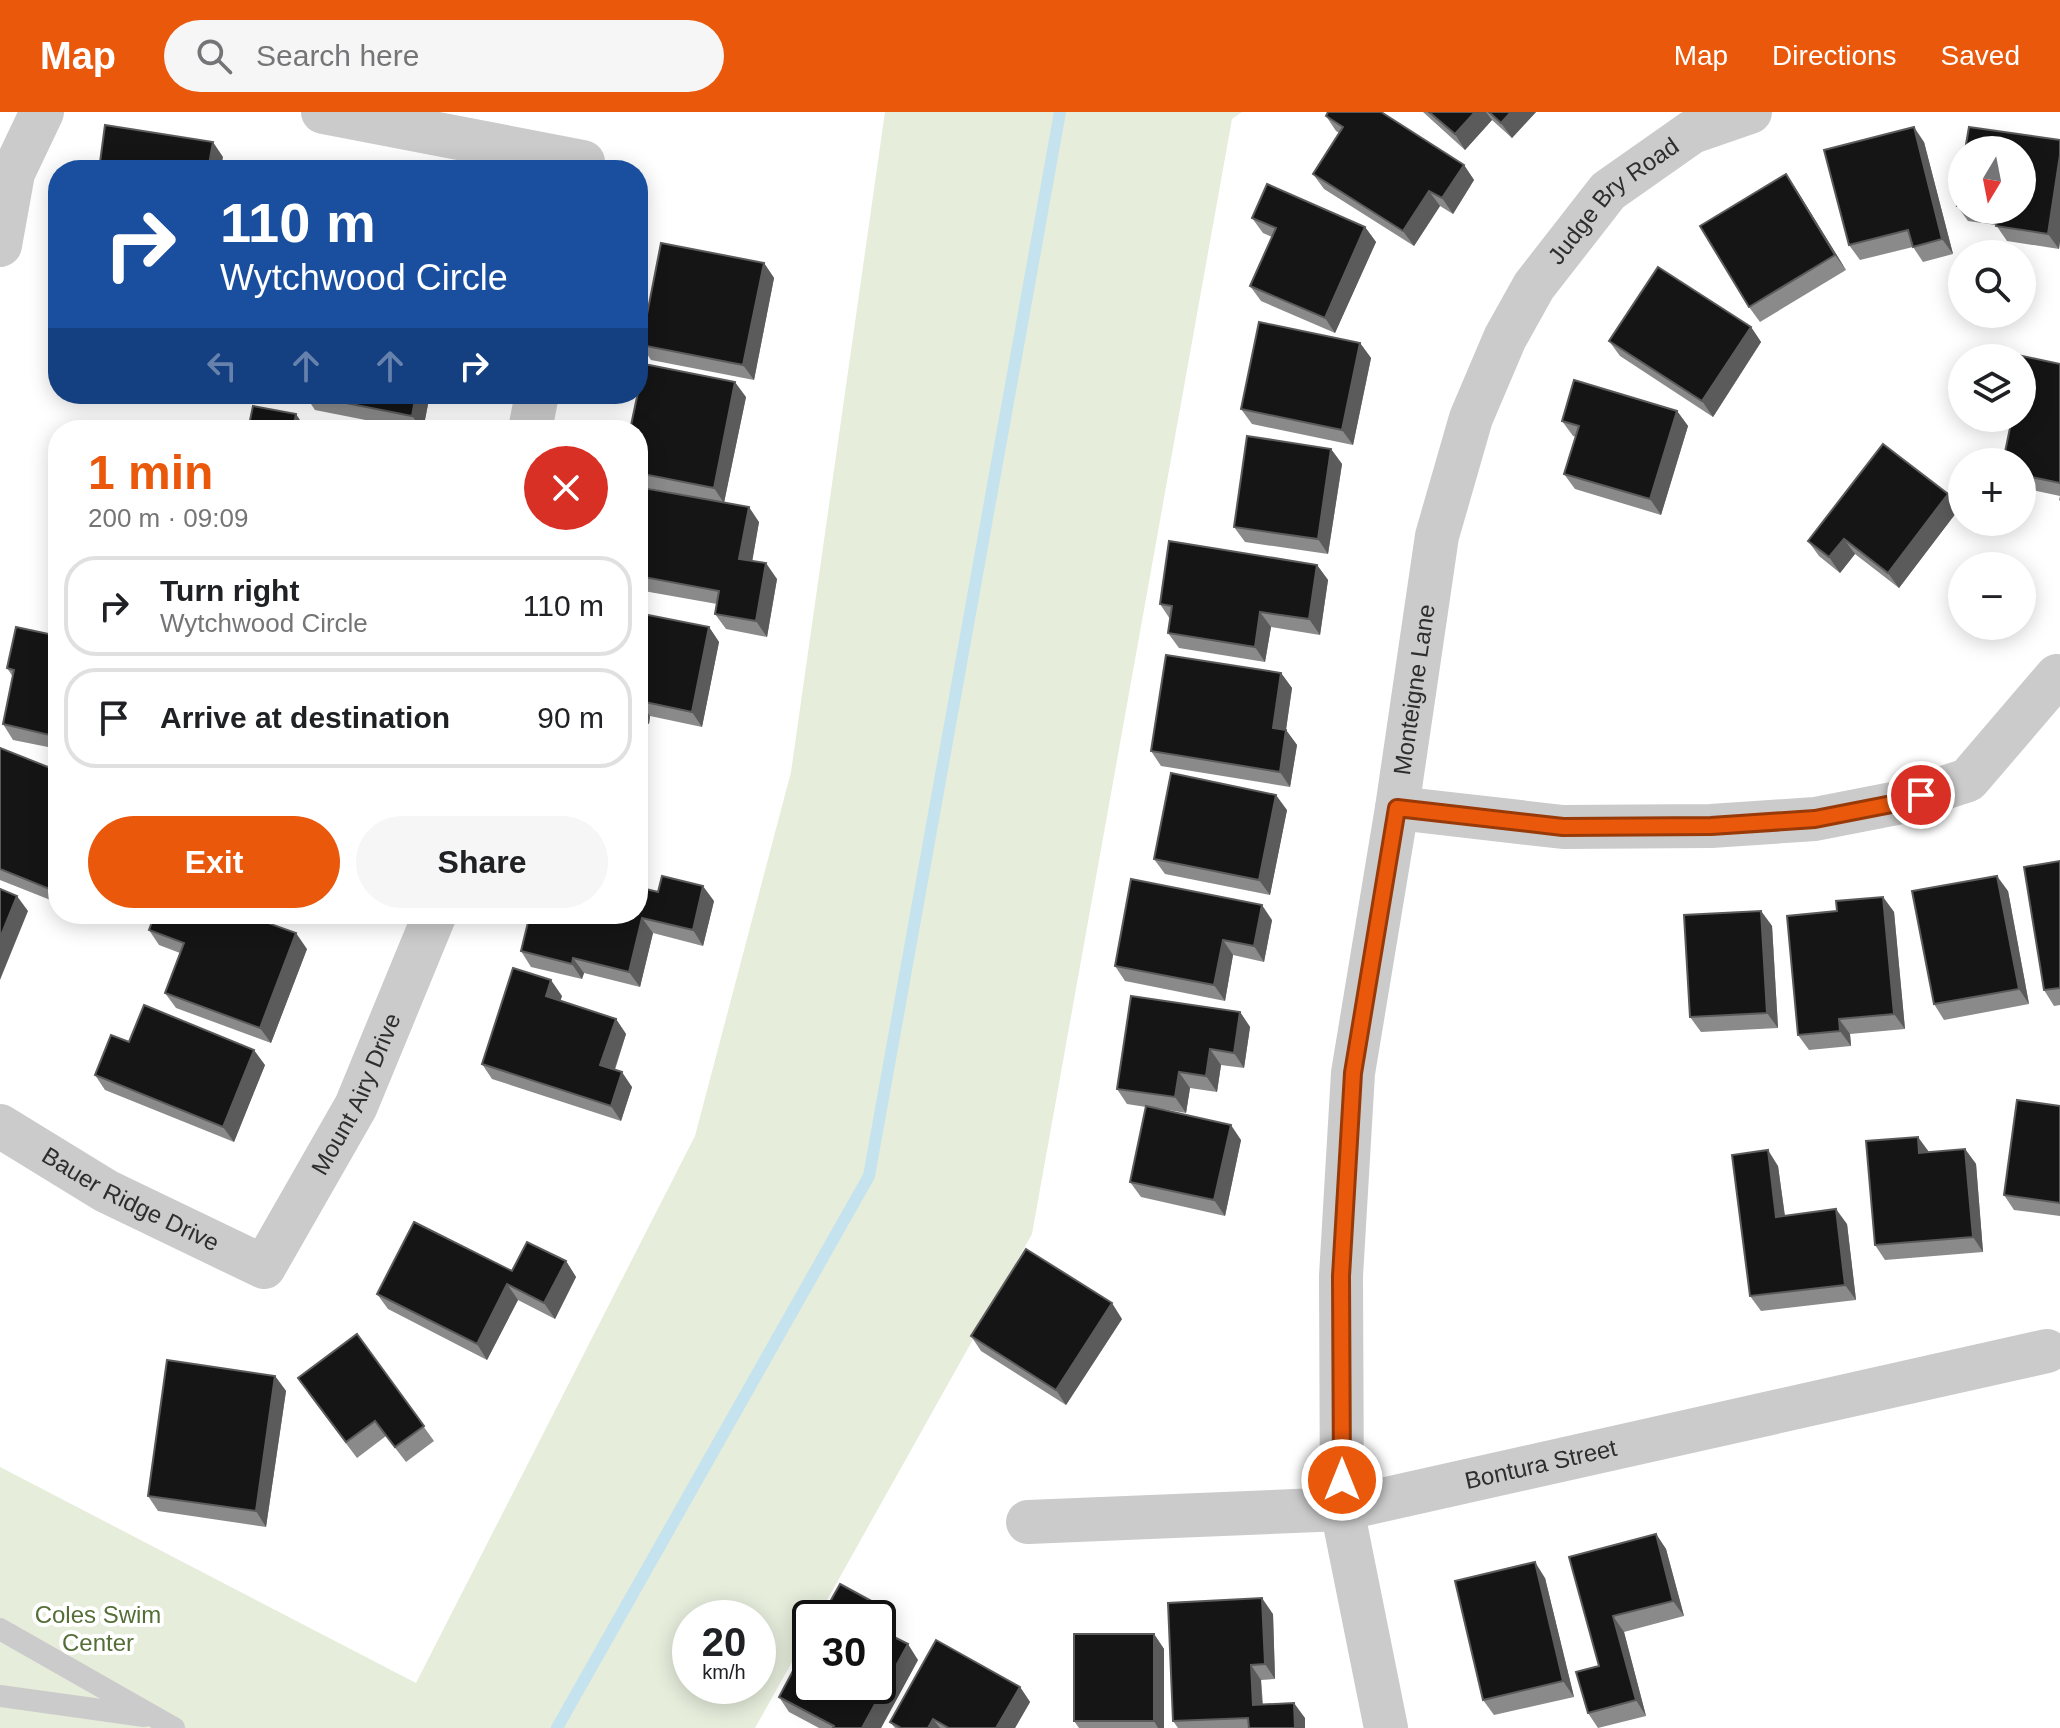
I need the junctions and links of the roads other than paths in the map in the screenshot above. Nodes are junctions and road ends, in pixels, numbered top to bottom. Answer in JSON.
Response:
{"nodes":[{"id":1,"x":42,"y":112,"type":"edge"},
{"id":2,"x":323,"y":112,"type":"edge"},
{"id":3,"x":1750,"y":112,"type":"edge"},
{"id":4,"x":554,"y":160,"type":"edge"},
{"id":5,"x":0,"y":245,"type":"edge"},
{"id":6,"x":1534,"y":286,"type":"joint"},
{"id":7,"x":2057,"y":676,"type":"dead end"},
{"id":8,"x":1397,"y":808,"type":"junction"},
{"id":9,"x":431,"y":924,"type":"edge"},
{"id":10,"x":0,"y":1126,"type":"edge"},
{"id":11,"x":264,"y":1267,"type":"joint"},
{"id":12,"x":2047,"y":1351,"type":"dead end"},
{"id":13,"x":1342,"y":1509,"type":"junction"},
{"id":14,"x":1028,"y":1522,"type":"dead end"},
{"id":15,"x":0,"y":1629,"type":"edge"},
{"id":16,"x":0,"y":1696,"type":"edge"},
{"id":17,"x":166,"y":1723,"type":"edge"},
{"id":18,"x":1386,"y":1728,"type":"edge"}],
"edges":[{"from":1,"to":5,"type":"street"},
{"from":2,"to":4,"type":"street"},
{"from":3,"to":6,"type":"street","name":"Judge Bry Road"},
{"from":6,"to":8,"type":"street","name":"Monteigne Lane"},
{"from":7,"to":8,"type":"street"},
{"from":8,"to":13,"type":"street","name":"Monteigne Lane"},
{"from":9,"to":11,"type":"street","name":"Mount Airy Drive"},
{"from":10,"to":11,"type":"street","name":"Bauer Ridge Drive"},
{"from":12,"to":13,"type":"street","name":"Bontura Street"},
{"from":13,"to":14,"type":"street","name":"Bontura Street"},
{"from":13,"to":18,"type":"street","name":"Monteigne Lane"},
{"from":15,"to":17,"type":"lane"},
{"from":16,"to":17,"type":"lane"}]}
